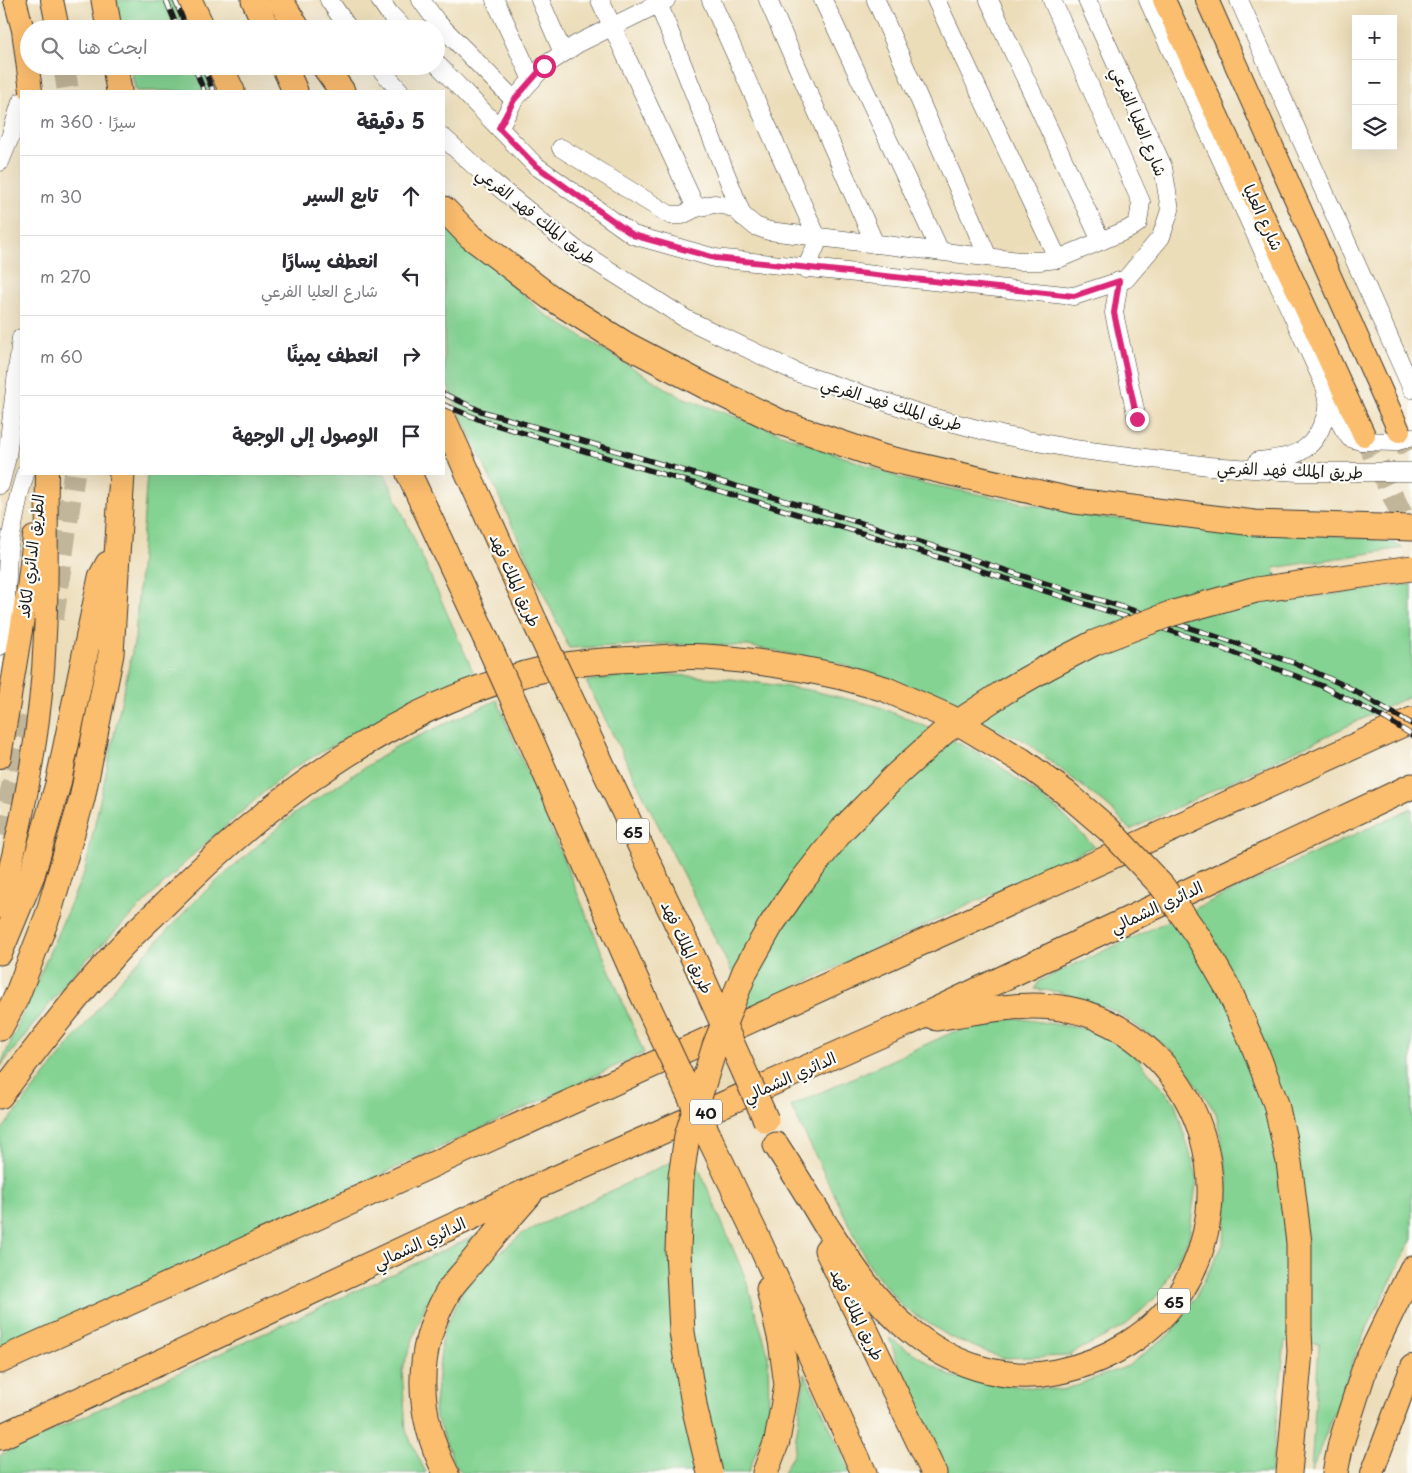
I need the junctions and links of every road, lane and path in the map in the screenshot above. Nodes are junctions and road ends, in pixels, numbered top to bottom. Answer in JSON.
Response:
{"nodes":[{"id":1,"x":15,"y":0,"type":"edge"},
{"id":2,"x":52,"y":0,"type":"edge"},
{"id":3,"x":104,"y":0,"type":"edge"},
{"id":4,"x":190,"y":0,"type":"edge"},
{"id":5,"x":254,"y":0,"type":"edge"},
{"id":6,"x":280,"y":0,"type":"edge"},
{"id":7,"x":329,"y":0,"type":"edge"},
{"id":8,"x":380,"y":0,"type":"edge"},
{"id":9,"x":421,"y":0,"type":"edge"},
{"id":10,"x":495,"y":0,"type":"edge"},
{"id":11,"x":540,"y":0,"type":"edge"},
{"id":12,"x":600,"y":0,"type":"edge"},
{"id":13,"x":711,"y":0,"type":"edge"},
{"id":14,"x":768,"y":0,"type":"edge"},
{"id":15,"x":822,"y":0,"type":"edge"},
{"id":16,"x":876,"y":0,"type":"edge"},
{"id":17,"x":936,"y":0,"type":"edge"},
{"id":18,"x":989,"y":0,"type":"edge"},
{"id":19,"x":1052,"y":0,"type":"edge"},
{"id":20,"x":1087,"y":0,"type":"edge"},
{"id":21,"x":1148,"y":0,"type":"edge"},
{"id":22,"x":1164,"y":0,"type":"edge"},
{"id":23,"x":1207,"y":0,"type":"edge"},
{"id":24,"x":1239,"y":0,"type":"edge"},
{"id":25,"x":660,"y":1,"type":"edge"},
{"id":26,"x":20,"y":20,"type":"edge"},
{"id":27,"x":56,"y":20,"type":"edge"},
{"id":28,"x":107,"y":20,"type":"edge"},
{"id":29,"x":199,"y":20,"type":"edge"},
{"id":30,"x":263,"y":20,"type":"edge"},
{"id":31,"x":292,"y":20,"type":"edge"},
{"id":32,"x":343,"y":20,"type":"edge"},
{"id":33,"x":396,"y":20,"type":"edge"},
{"id":34,"x":436,"y":20,"type":"edge"},
{"id":35,"x":611,"y":27,"type":"junction"},
{"id":36,"x":445,"y":30,"type":"edge"},
{"id":37,"x":563,"y":53,"type":"junction"},
{"id":38,"x":445,"y":71,"type":"edge"},
{"id":39,"x":116,"y":75,"type":"edge"},
{"id":40,"x":224,"y":75,"type":"edge"},
{"id":41,"x":288,"y":75,"type":"edge"},
{"id":42,"x":330,"y":75,"type":"edge"},
{"id":43,"x":386,"y":75,"type":"edge"},
{"id":44,"x":532,"y":80,"type":"junction"},
{"id":45,"x":119,"y":90,"type":"edge"},
{"id":46,"x":232,"y":90,"type":"edge"},
{"id":47,"x":295,"y":90,"type":"edge"},
{"id":48,"x":341,"y":90,"type":"edge"},
{"id":49,"x":399,"y":90,"type":"edge"},
{"id":50,"x":514,"y":100,"type":"junction"},
{"id":51,"x":20,"y":106,"type":"edge"},
{"id":52,"x":499,"y":128,"type":"junction"},
{"id":53,"x":445,"y":139,"type":"edge"},
{"id":54,"x":561,"y":148,"type":"dead end"},
{"id":55,"x":0,"y":162,"type":"edge"},
{"id":56,"x":696,"y":208,"type":"junction"},
{"id":57,"x":445,"y":210,"type":"edge"},
{"id":58,"x":744,"y":218,"type":"junction"},
{"id":59,"x":816,"y":237,"type":"junction"},
{"id":60,"x":1101,"y":241,"type":"junction"},
{"id":61,"x":876,"y":244,"type":"junction"},
{"id":62,"x":940,"y":251,"type":"junction"},
{"id":63,"x":988,"y":257,"type":"junction"},
{"id":64,"x":1058,"y":259,"type":"junction"},
{"id":65,"x":806,"y":269,"type":"junction"},
{"id":66,"x":1119,"y":281,"type":"junction"},
{"id":67,"x":20,"y":346,"type":"edge"},
{"id":68,"x":1319,"y":373,"type":"junction"},
{"id":69,"x":1412,"y":389,"type":"edge"},
{"id":70,"x":1137,"y":419,"type":"dead end"},
{"id":71,"x":445,"y":422,"type":"edge"},
{"id":72,"x":1406,"y":434,"type":"edge"},
{"id":73,"x":1364,"y":435,"type":"tunnel mouth"},
{"id":74,"x":1209,"y":466,"type":"junction"},
{"id":75,"x":1412,"y":472,"type":"edge"},
{"id":76,"x":25,"y":475,"type":"edge"},
{"id":77,"x":41,"y":475,"type":"edge"},
{"id":78,"x":47,"y":475,"type":"edge"},
{"id":79,"x":122,"y":475,"type":"edge"},
{"id":80,"x":409,"y":475,"type":"edge"},
{"id":81,"x":0,"y":485,"type":"edge"},
{"id":82,"x":1412,"y":528,"type":"edge"},
{"id":83,"x":4,"y":544,"type":"edge"},
{"id":84,"x":118,"y":544,"type":"junction"},
{"id":85,"x":1412,"y":568,"type":"edge"},
{"id":86,"x":0,"y":646,"type":"edge"},
{"id":87,"x":1412,"y":720,"type":"edge"},
{"id":88,"x":0,"y":757,"type":"edge"},
{"id":89,"x":1412,"y":786,"type":"edge"},
{"id":90,"x":0,"y":907,"type":"edge"},
{"id":91,"x":0,"y":952,"type":"edge"},
{"id":92,"x":908,"y":1023,"type":"junction"},
{"id":93,"x":0,"y":1028,"type":"edge"},
{"id":94,"x":0,"y":1096,"type":"edge"},
{"id":95,"x":776,"y":1145,"type":"junction"},
{"id":96,"x":536,"y":1188,"type":"junction"},
{"id":97,"x":757,"y":1237,"type":"junction"},
{"id":98,"x":1412,"y":1269,"type":"edge"},
{"id":99,"x":0,"y":1361,"type":"edge"},
{"id":100,"x":1412,"y":1366,"type":"edge"},
{"id":101,"x":0,"y":1437,"type":"edge"},
{"id":102,"x":446,"y":1473,"type":"edge"},
{"id":103,"x":710,"y":1473,"type":"edge"},
{"id":104,"x":765,"y":1473,"type":"edge"},
{"id":105,"x":864,"y":1473,"type":"edge"},
{"id":106,"x":934,"y":1473,"type":"edge"},
{"id":107,"x":1289,"y":1473,"type":"edge"},
{"id":108,"x":1334,"y":1473,"type":"edge"},
{"id":109,"x":1372,"y":1473,"type":"edge"}],
"edges":[{"from":1,"to":26,"type":"main road"},
{"from":2,"to":27,"type":"main road"},
{"from":3,"to":28,"type":"highway"},
{"from":4,"to":29,"type":"highway"},
{"from":5,"to":30,"type":"highway"},
{"from":6,"to":31,"type":"highway"},
{"from":7,"to":32,"type":"street"},
{"from":8,"to":33,"type":"street"},
{"from":9,"to":34,"type":"street"},
{"from":10,"to":44,"type":"street"},
{"from":11,"to":37,"type":"street"},
{"from":12,"to":35,"type":"street"},
{"from":13,"to":59,"type":"street"},
{"from":14,"to":61,"type":"street"},
{"from":15,"to":62,"type":"street"},
{"from":16,"to":63,"type":"street"},
{"from":17,"to":64,"type":"street"},
{"from":18,"to":60,"type":"street"},
{"from":19,"to":60,"type":"street"},
{"from":20,"to":66,"type":"street","name":"شارع العليا الفرعي"},
{"from":21,"to":68,"type":"street"},
{"from":22,"to":73,"type":"main road","name":"شارع العليا"},
{"from":23,"to":72,"type":"main road"},
{"from":24,"to":69,"type":"street"},
{"from":25,"to":35,"type":"street"},
{"from":25,"to":58,"type":"street"},
{"from":35,"to":37,"type":"street"},
{"from":35,"to":56,"type":"street"},
{"from":36,"to":50,"type":"street"},
{"from":37,"to":44,"type":"street"},
{"from":38,"to":52,"type":"street","name":"شارع العليا الفرعي"},
{"from":39,"to":45,"type":"highway"},
{"from":40,"to":46,"type":"highway"},
{"from":41,"to":47,"type":"highway"},
{"from":42,"to":48,"type":"highway"},
{"from":43,"to":49,"type":"street"},
{"from":44,"to":50,"type":"street"},
{"from":50,"to":52,"type":"street"},
{"from":51,"to":55,"type":"street"},
{"from":52,"to":65,"type":"street","name":"شارع العليا الفرعي"},
{"from":53,"to":74,"type":"street","name":"طريق الملك فهد الفرعي"},
{"from":54,"to":56,"type":"street"},
{"from":56,"to":58,"type":"street"},
{"from":57,"to":82,"type":"highway"},
{"from":58,"to":59,"type":"street"},
{"from":59,"to":61,"type":"street"},
{"from":59,"to":65,"type":"street"},
{"from":60,"to":64,"type":"street"},
{"from":61,"to":62,"type":"street"},
{"from":62,"to":63,"type":"street"},
{"from":63,"to":64,"type":"street"},
{"from":65,"to":66,"type":"street","name":"شارع العليا الفرعي"},
{"from":66,"to":70,"type":"street"},
{"from":67,"to":81,"type":"street"},
{"from":68,"to":72,"type":"street"},
{"from":68,"to":74,"type":"street"},
{"from":71,"to":95,"type":"highway","name":"طريق الملك فهد","number":"65","bridge":true},
{"from":74,"to":75,"type":"street","name":"طريق الملك فهد الفرعي"},
{"from":76,"to":83,"type":"street"},
{"from":77,"to":88,"type":"main road","name":"الطريق الدائري لكافد"},
{"from":78,"to":90,"type":"main road"},
{"from":79,"to":84,"type":"highway"},
{"from":80,"to":97,"type":"highway","bridge":true},
{"from":83,"to":86,"type":"street"},
{"from":84,"to":91,"type":"highway"},
{"from":84,"to":93,"type":"highway"},
{"from":85,"to":103,"type":"highway","bridge":true},
{"from":87,"to":99,"type":"highway"},
{"from":89,"to":92,"type":"highway","name":"الدائري الشمالي","number":"40"},
{"from":92,"to":95,"type":"highway","number":"65"},
{"from":92,"to":96,"type":"highway","name":"الدائري الشمالي","number":"40"},
{"from":94,"to":107,"type":"highway","bridge":true},
{"from":95,"to":106,"type":"highway","name":"طريق الملك فهد","number":"65"},
{"from":96,"to":101,"type":"highway","name":"الدائري الشمالي","number":"40"},
{"from":96,"to":102,"type":"highway"},
{"from":97,"to":104,"type":"highway"},
{"from":97,"to":105,"type":"highway"},
{"from":98,"to":108,"type":"highway"},
{"from":100,"to":109,"type":"main road"}]}
